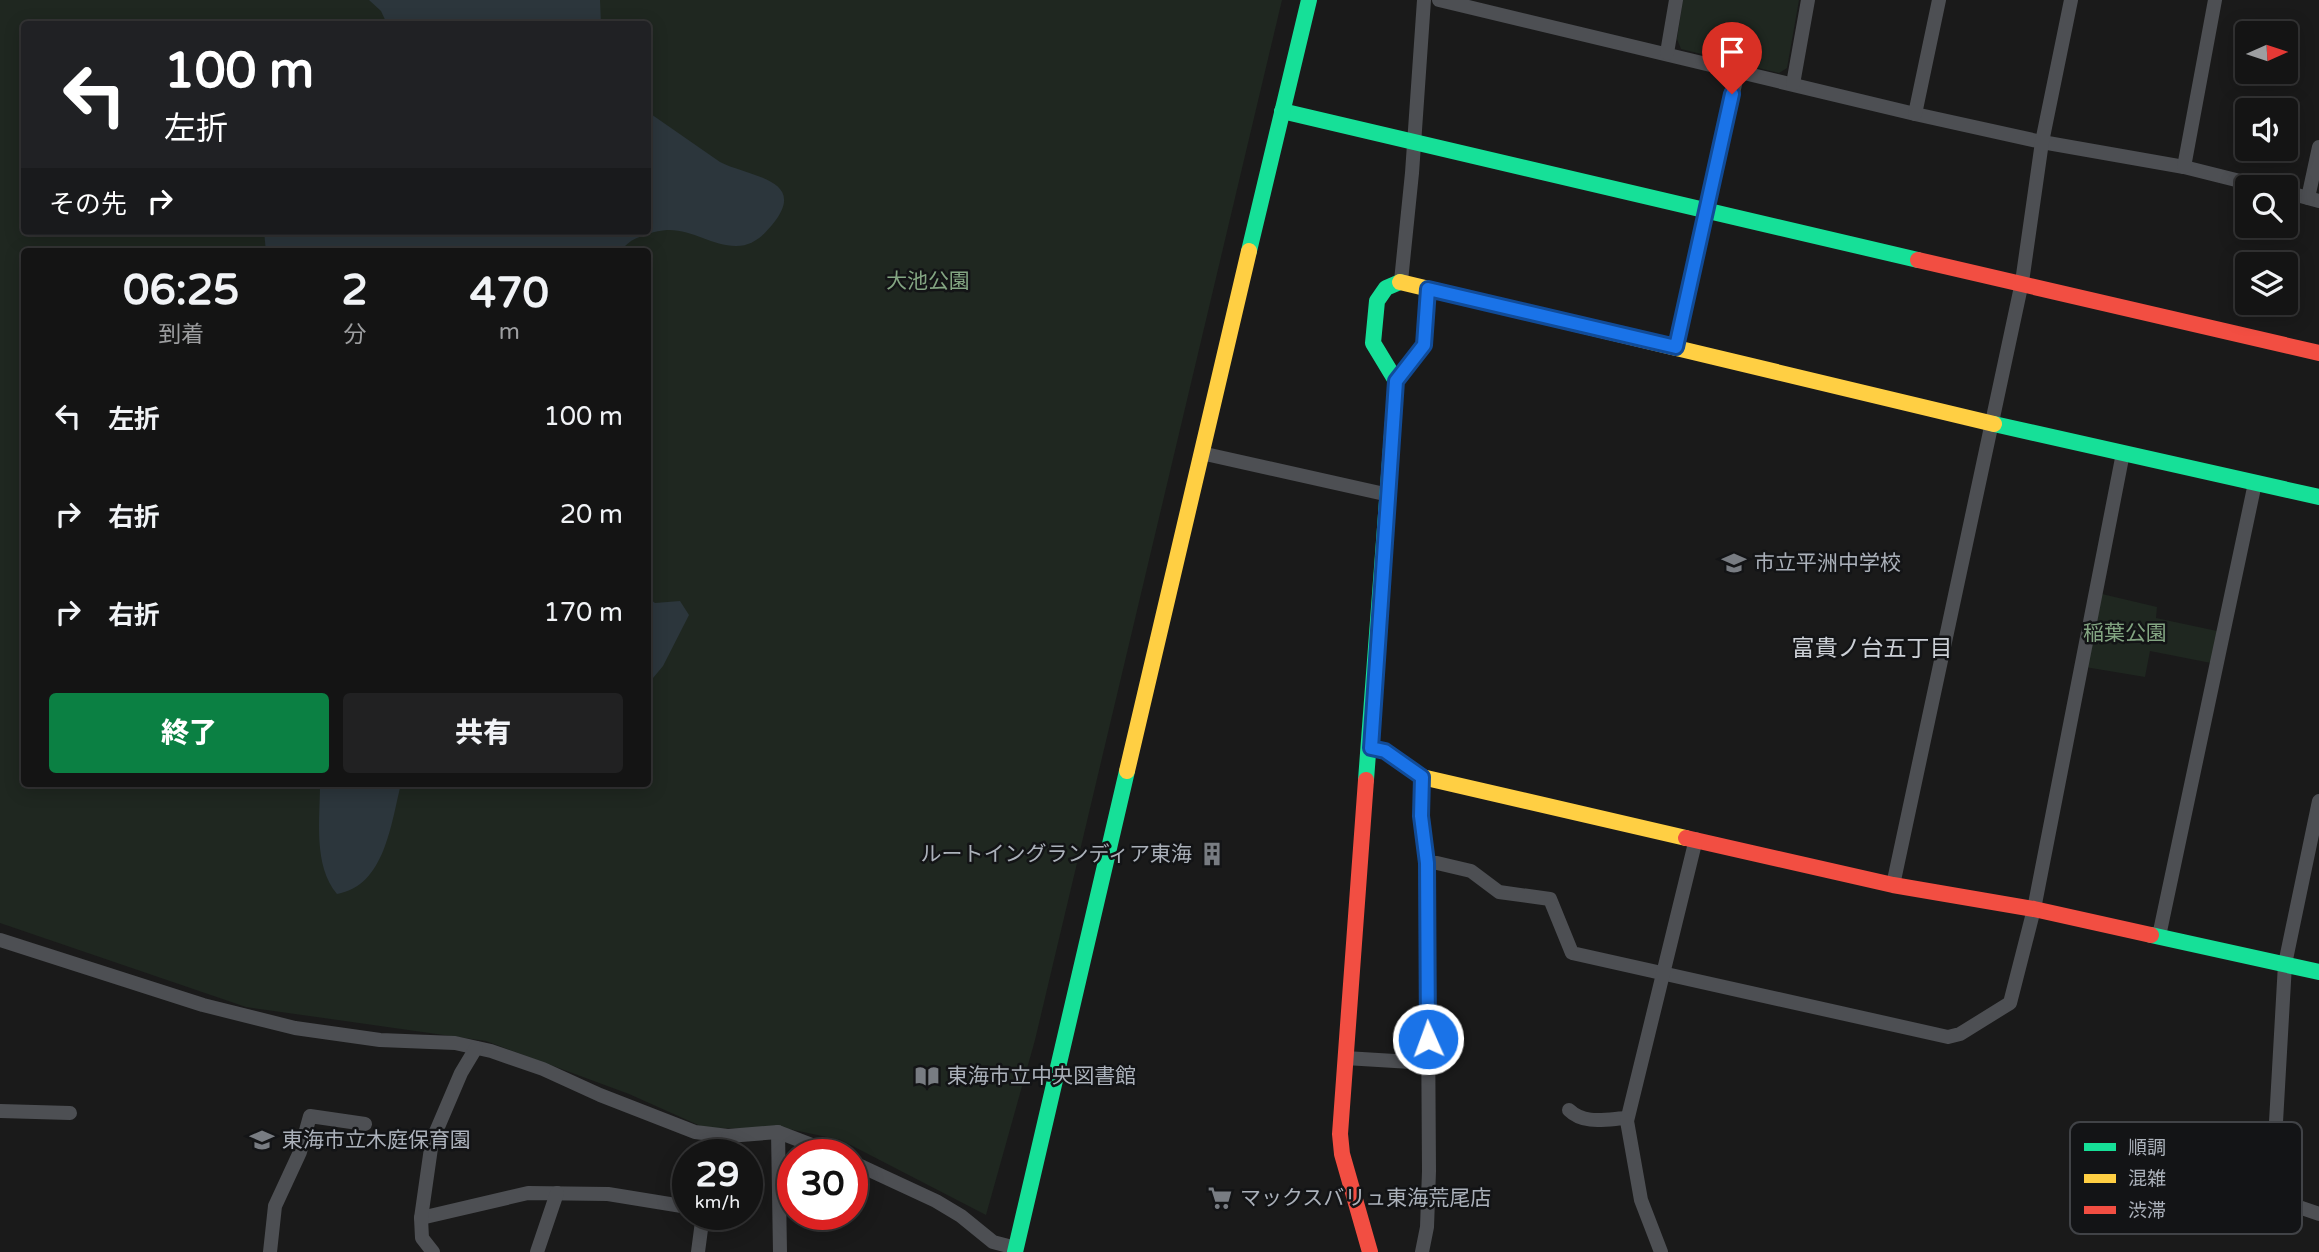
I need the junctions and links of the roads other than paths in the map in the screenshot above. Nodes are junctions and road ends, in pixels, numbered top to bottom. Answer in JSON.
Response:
{"nodes":[{"id":1,"x":1309,"y":0,"type":"edge"},
{"id":2,"x":1424,"y":0,"type":"edge"},
{"id":3,"x":1439,"y":0,"type":"edge"},
{"id":4,"x":1676,"y":0,"type":"edge"},
{"id":5,"x":1808,"y":0,"type":"edge"},
{"id":6,"x":1939,"y":0,"type":"edge"},
{"id":7,"x":2070,"y":0,"type":"edge"},
{"id":8,"x":2215,"y":0,"type":"edge"},
{"id":9,"x":1667,"y":53,"type":"junction"},
{"id":10,"x":1738,"y":71,"type":"junction"},
{"id":11,"x":1793,"y":84,"type":"junction"},
{"id":12,"x":1282,"y":111,"type":"junction"},
{"id":13,"x":1915,"y":114,"type":"junction"},
{"id":14,"x":1414,"y":140,"type":"junction"},
{"id":15,"x":2042,"y":142,"type":"junction"},
{"id":16,"x":2319,"y":147,"type":"edge"},
{"id":17,"x":2184,"y":167,"type":"junction"},
{"id":18,"x":2235,"y":180,"type":"edge"},
{"id":19,"x":2314,"y":199,"type":"edge"},
{"id":20,"x":1705,"y":209,"type":"junction"},
{"id":21,"x":1401,"y":281,"type":"junction"},
{"id":22,"x":2022,"y":282,"type":"junction"},
{"id":23,"x":1428,"y":289,"type":"junction"},
{"id":24,"x":1676,"y":347,"type":"junction"},
{"id":25,"x":2319,"y":353,"type":"edge"},
{"id":26,"x":1396,"y":381,"type":"junction"},
{"id":27,"x":1992,"y":424,"type":"junction"},
{"id":28,"x":1202,"y":453,"type":"junction"},
{"id":29,"x":2123,"y":453,"type":"junction"},
{"id":30,"x":2255,"y":483,"type":"junction"},
{"id":31,"x":1389,"y":495,"type":"junction"},
{"id":32,"x":2319,"y":497,"type":"edge"},
{"id":33,"x":1371,"y":748,"type":"junction"},
{"id":34,"x":1422,"y":777,"type":"junction"},
{"id":35,"x":2319,"y":801,"type":"edge"},
{"id":36,"x":1696,"y":839,"type":"junction"},
{"id":37,"x":1427,"y":863,"type":"junction"},
{"id":38,"x":1893,"y":885,"type":"junction"},
{"id":39,"x":2034,"y":909,"type":"junction"},
{"id":40,"x":2159,"y":936,"type":"junction"},
{"id":41,"x":0,"y":940,"type":"edge"},
{"id":42,"x":2285,"y":964,"type":"junction"},
{"id":43,"x":2319,"y":972,"type":"edge"},
{"id":44,"x":1663,"y":975,"type":"junction"},
{"id":45,"x":476,"y":1048,"type":"junction"},
{"id":46,"x":1345,"y":1058,"type":"junction"},
{"id":47,"x":1428,"y":1063,"type":"junction"},
{"id":48,"x":1569,"y":1110,"type":"dead end"},
{"id":49,"x":0,"y":1111,"type":"edge"},
{"id":50,"x":70,"y":1113,"type":"dead end"},
{"id":51,"x":1627,"y":1118,"type":"junction"},
{"id":52,"x":2276,"y":1122,"type":"edge"},
{"id":53,"x":365,"y":1124,"type":"dead end"},
{"id":54,"x":778,"y":1132,"type":"junction"},
{"id":55,"x":728,"y":1136,"type":"junction"},
{"id":56,"x":727,"y":1139,"type":"edge"},
{"id":57,"x":796,"y":1139,"type":"edge"},
{"id":58,"x":868,"y":1169,"type":"edge"},
{"id":59,"x":557,"y":1193,"type":"junction"},
{"id":60,"x":672,"y":1204,"type":"edge"},
{"id":61,"x":2302,"y":1207,"type":"edge"},
{"id":62,"x":2319,"y":1213,"type":"edge"},
{"id":63,"x":421,"y":1218,"type":"junction"},
{"id":64,"x":701,"y":1230,"type":"edge"},
{"id":65,"x":1016,"y":1250,"type":"edge"},
{"id":66,"x":270,"y":1252,"type":"edge"},
{"id":67,"x":433,"y":1252,"type":"edge"},
{"id":68,"x":537,"y":1252,"type":"edge"},
{"id":69,"x":698,"y":1252,"type":"edge"},
{"id":70,"x":780,"y":1252,"type":"edge"},
{"id":71,"x":1370,"y":1252,"type":"edge"},
{"id":72,"x":1422,"y":1252,"type":"edge"},
{"id":73,"x":1661,"y":1252,"type":"edge"}],
"edges":[{"from":1,"to":12,"type":"street"},
{"from":2,"to":14,"type":"street"},
{"from":3,"to":9,"type":"street"},
{"from":4,"to":9,"type":"street"},
{"from":5,"to":11,"type":"street"},
{"from":6,"to":13,"type":"street"},
{"from":7,"to":15,"type":"street"},
{"from":8,"to":17,"type":"street"},
{"from":9,"to":10,"type":"street"},
{"from":10,"to":11,"type":"street"},
{"from":10,"to":20,"type":"street"},
{"from":11,"to":13,"type":"street"},
{"from":12,"to":14,"type":"street"},
{"from":12,"to":28,"type":"street"},
{"from":13,"to":15,"type":"street"},
{"from":14,"to":20,"type":"street"},
{"from":14,"to":21,"type":"street"},
{"from":15,"to":17,"type":"street"},
{"from":15,"to":22,"type":"street"},
{"from":16,"to":19,"type":"street"},
{"from":17,"to":18,"type":"street"},
{"from":20,"to":22,"type":"street"},
{"from":20,"to":24,"type":"street"},
{"from":21,"to":23,"type":"street"},
{"from":21,"to":26,"type":"street"},
{"from":22,"to":25,"type":"street"},
{"from":22,"to":27,"type":"street"},
{"from":23,"to":24,"type":"street"},
{"from":23,"to":26,"type":"street"},
{"from":24,"to":27,"type":"street"},
{"from":26,"to":31,"type":"street"},
{"from":27,"to":29,"type":"street"},
{"from":27,"to":38,"type":"street"},
{"from":28,"to":31,"type":"street"},
{"from":28,"to":65,"type":"street"},
{"from":29,"to":30,"type":"street"},
{"from":29,"to":39,"type":"street"},
{"from":30,"to":32,"type":"street"},
{"from":30,"to":40,"type":"street"},
{"from":31,"to":33,"type":"street"},
{"from":33,"to":34,"type":"street"},
{"from":33,"to":46,"type":"street"},
{"from":34,"to":36,"type":"street"},
{"from":34,"to":37,"type":"street"},
{"from":35,"to":42,"type":"street"},
{"from":36,"to":38,"type":"street"},
{"from":36,"to":44,"type":"street"},
{"from":37,"to":44,"type":"street"},
{"from":37,"to":47,"type":"street"},
{"from":38,"to":39,"type":"street"},
{"from":39,"to":40,"type":"street"},
{"from":39,"to":44,"type":"street"},
{"from":40,"to":42,"type":"street"},
{"from":41,"to":45,"type":"street"},
{"from":42,"to":43,"type":"street"},
{"from":42,"to":52,"type":"street"},
{"from":44,"to":51,"type":"street"},
{"from":45,"to":55,"type":"street"},
{"from":45,"to":63,"type":"street"},
{"from":46,"to":47,"type":"street"},
{"from":46,"to":71,"type":"street"},
{"from":47,"to":72,"type":"street"},
{"from":48,"to":51,"type":"street"},
{"from":49,"to":50,"type":"street"},
{"from":51,"to":73,"type":"street"},
{"from":53,"to":66,"type":"street"},
{"from":54,"to":55,"type":"street"},
{"from":54,"to":57,"type":"street"},
{"from":54,"to":70,"type":"street"},
{"from":55,"to":56,"type":"street"},
{"from":58,"to":65,"type":"street"},
{"from":59,"to":60,"type":"street"},
{"from":59,"to":63,"type":"street"},
{"from":59,"to":68,"type":"street"},
{"from":61,"to":62,"type":"street"},
{"from":63,"to":67,"type":"street"},
{"from":64,"to":69,"type":"street"}]}
